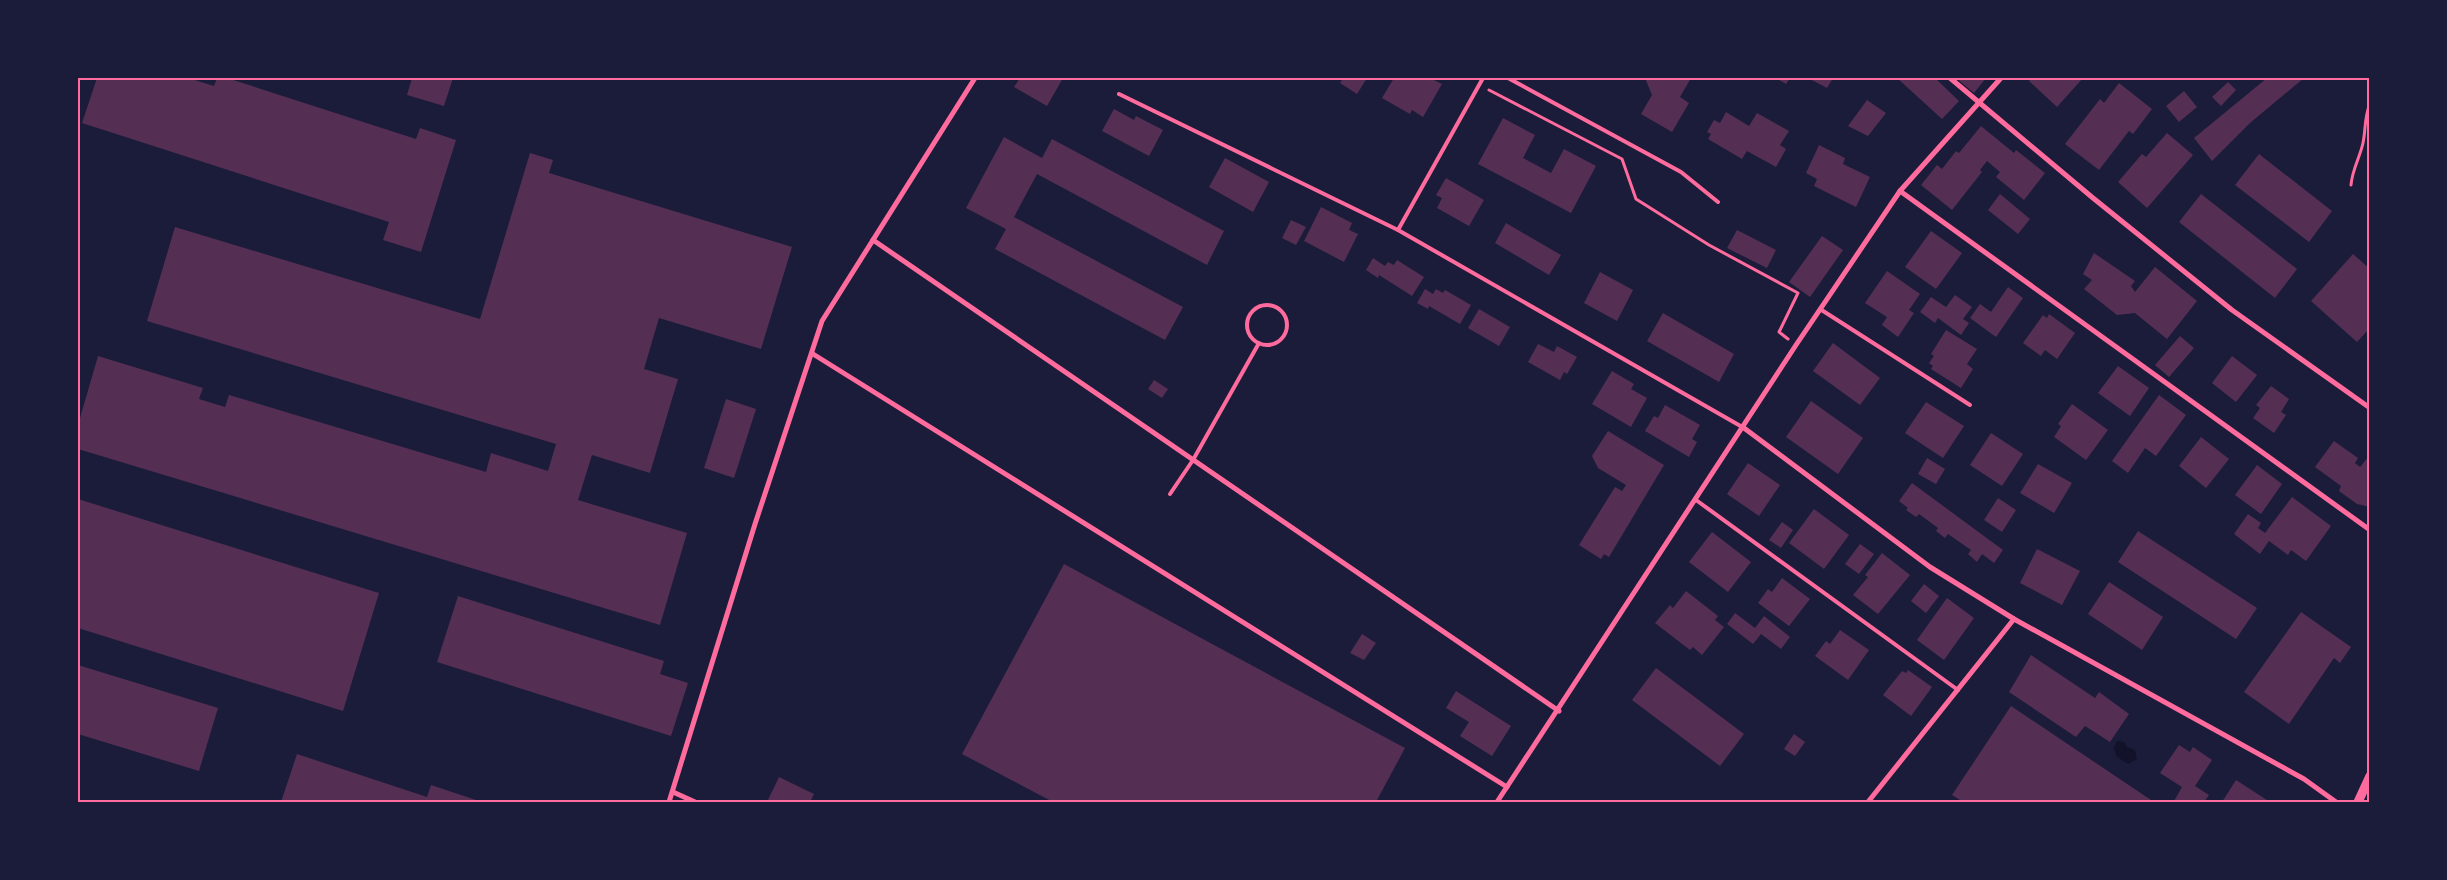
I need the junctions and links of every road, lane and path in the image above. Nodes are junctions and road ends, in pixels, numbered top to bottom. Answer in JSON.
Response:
{"nodes":[{"id":1,"x":975,"y":78,"type":"edge"},
{"id":2,"x":1484,"y":78,"type":"edge"},
{"id":3,"x":1508,"y":78,"type":"edge"},
{"id":4,"x":1950,"y":78,"type":"edge"},
{"id":5,"x":2001,"y":78,"type":"edge"},
{"id":6,"x":1479,"y":85,"type":"junction"},
{"id":7,"x":1120,"y":94,"type":"dead end"},
{"id":8,"x":1978,"y":103,"type":"junction"},
{"id":9,"x":2370,"y":103,"type":"edge"},
{"id":10,"x":2351,"y":185,"type":"dead end"},
{"id":11,"x":1900,"y":191,"type":"junction"},
{"id":12,"x":1718,"y":202,"type":"dead end"},
{"id":13,"x":1398,"y":230,"type":"junction"},
{"id":14,"x":873,"y":240,"type":"junction"},
{"id":15,"x":1820,"y":309,"type":"junction"},
{"id":16,"x":1259,"y":343,"type":"junction"},
{"id":17,"x":1796,"y":345,"type":"junction"},
{"id":18,"x":813,"y":354,"type":"junction"},
{"id":19,"x":1970,"y":405,"type":"dead end"},
{"id":20,"x":2370,"y":408,"type":"edge"},
{"id":21,"x":1744,"y":428,"type":"junction"},
{"id":22,"x":1192,"y":460,"type":"junction"},
{"id":23,"x":1170,"y":494,"type":"dead end"},
{"id":24,"x":1696,"y":500,"type":"junction"},
{"id":25,"x":2370,"y":530,"type":"edge"},
{"id":26,"x":2014,"y":619,"type":"junction"},
{"id":27,"x":1958,"y":690,"type":"junction"},
{"id":28,"x":1559,"y":711,"type":"junction"},
{"id":29,"x":2370,"y":776,"type":"edge"},
{"id":30,"x":1507,"y":787,"type":"junction"},
{"id":31,"x":673,"y":792,"type":"junction"},
{"id":32,"x":669,"y":802,"type":"edge"},
{"id":33,"x":695,"y":802,"type":"edge"},
{"id":34,"x":1497,"y":802,"type":"edge"},
{"id":35,"x":1868,"y":802,"type":"edge"},
{"id":36,"x":2336,"y":802,"type":"edge"},
{"id":37,"x":2358,"y":802,"type":"edge"}],
"edges":[{"from":1,"to":14,"type":"street"},
{"from":2,"to":6,"type":"lane"},
{"from":3,"to":12,"type":"lane"},
{"from":4,"to":8,"type":"street"},
{"from":5,"to":8,"type":"street"},
{"from":6,"to":13,"type":"lane"},
{"from":6,"to":17,"type":"path"},
{"from":7,"to":13,"type":"lane"},
{"from":8,"to":11,"type":"street"},
{"from":8,"to":20,"type":"street"},
{"from":9,"to":10,"type":"path"},
{"from":11,"to":15,"type":"street"},
{"from":11,"to":25,"type":"street"},
{"from":13,"to":21,"type":"lane"},
{"from":14,"to":18,"type":"street"},
{"from":14,"to":22,"type":"street"},
{"from":15,"to":17,"type":"street"},
{"from":15,"to":19,"type":"lane"},
{"from":16,"to":16,"type":"lane"},
{"from":16,"to":22,"type":"lane"},
{"from":17,"to":21,"type":"street"},
{"from":18,"to":30,"type":"street"},
{"from":18,"to":31,"type":"street"},
{"from":21,"to":24,"type":"street"},
{"from":21,"to":26,"type":"street"},
{"from":22,"to":23,"type":"lane"},
{"from":22,"to":28,"type":"street"},
{"from":24,"to":27,"type":"lane"},
{"from":24,"to":28,"type":"street"},
{"from":26,"to":27,"type":"street"},
{"from":26,"to":36,"type":"street"},
{"from":27,"to":35,"type":"street"},
{"from":28,"to":30,"type":"street"},
{"from":29,"to":37,"type":"street"},
{"from":30,"to":34,"type":"street"},
{"from":31,"to":32,"type":"street"},
{"from":31,"to":33,"type":"street"}]}
